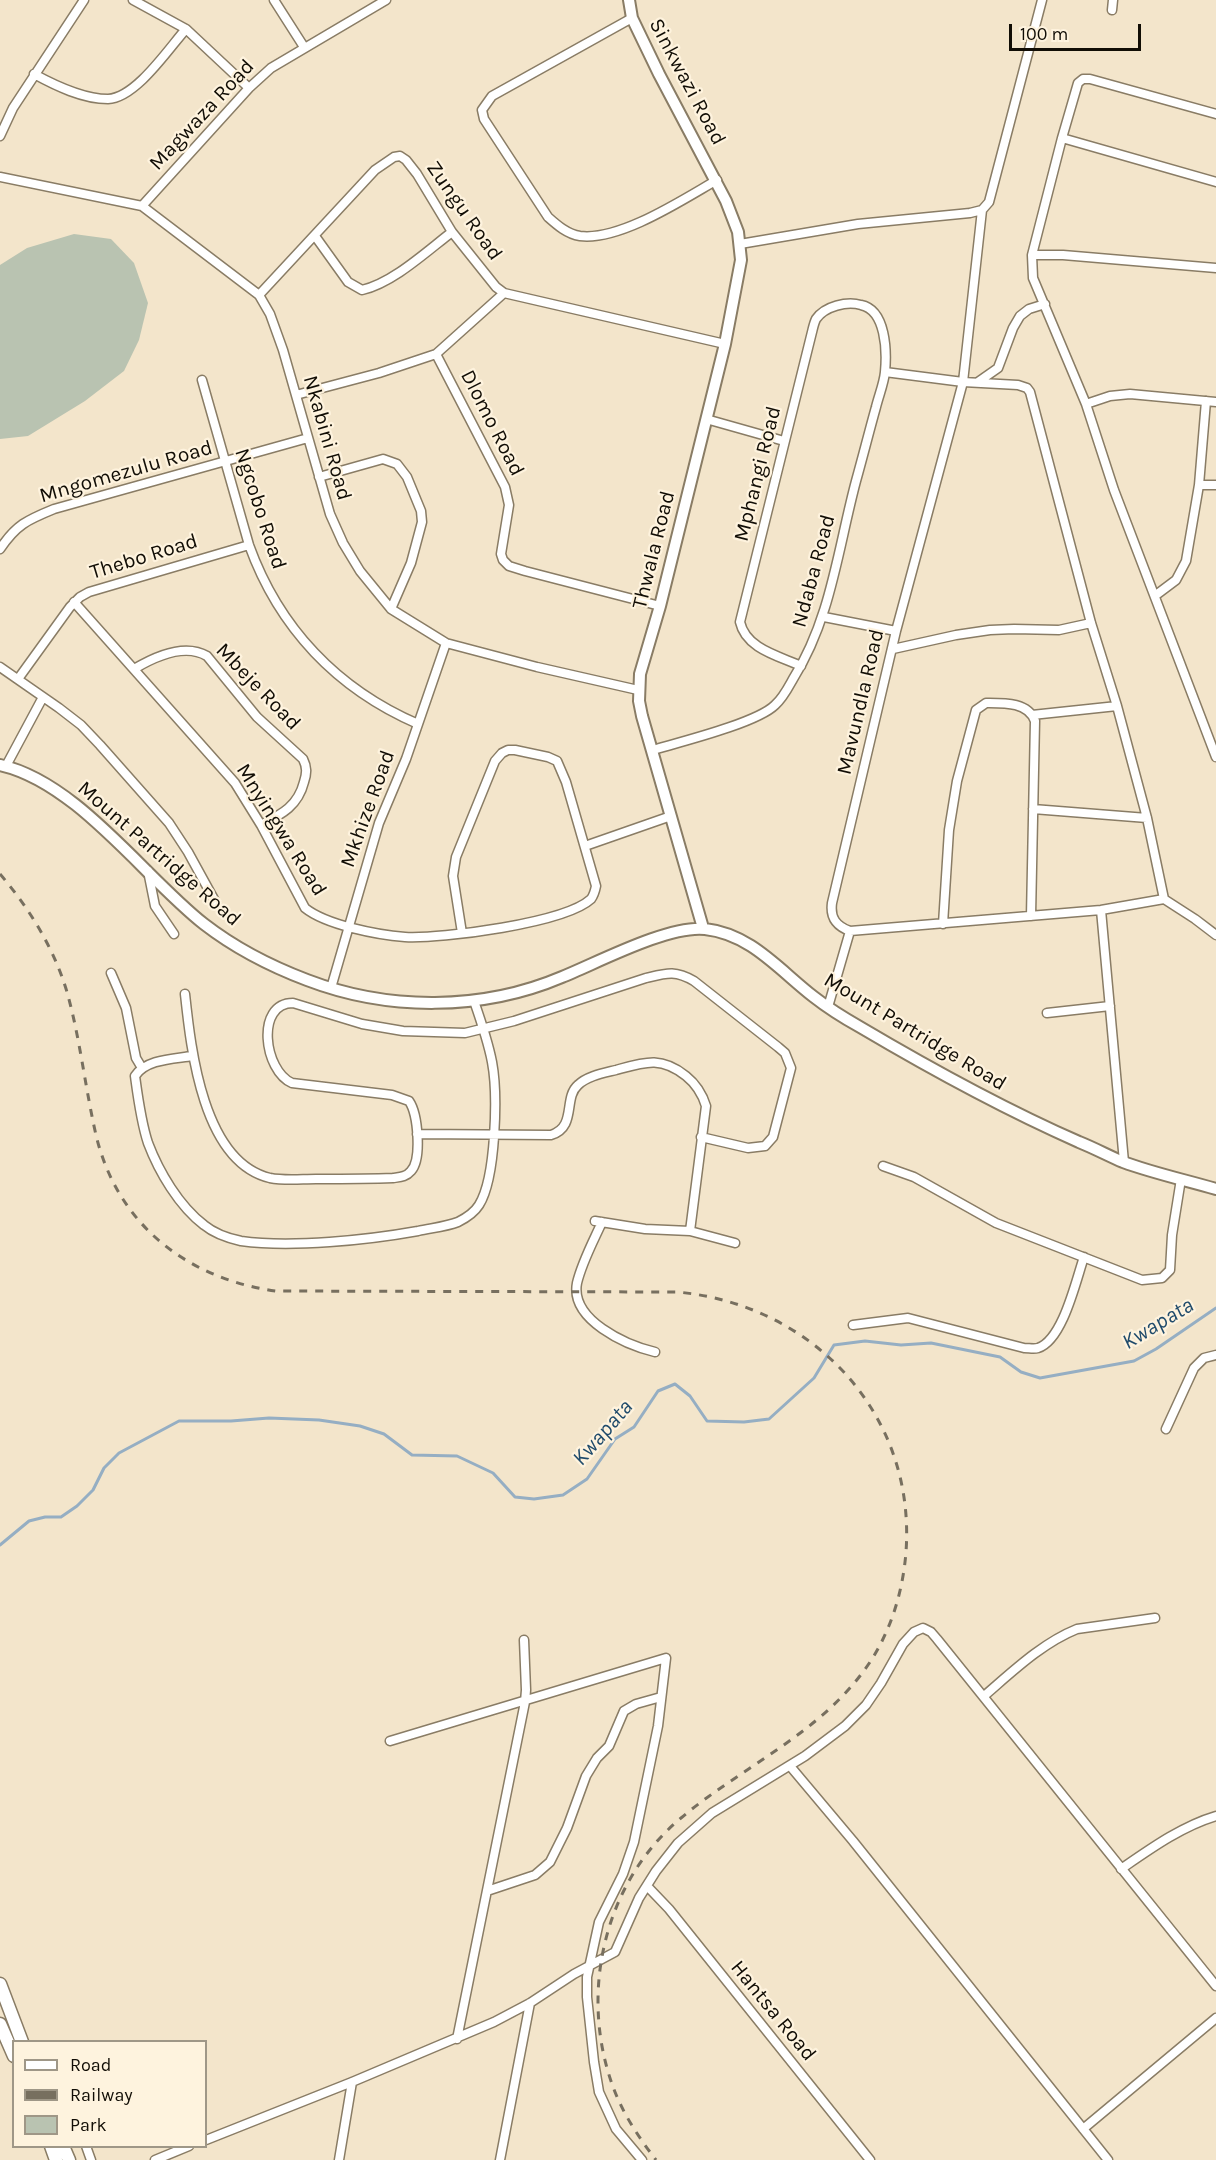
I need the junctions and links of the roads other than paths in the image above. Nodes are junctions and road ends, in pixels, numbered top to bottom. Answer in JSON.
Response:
{"nodes":[{"id":1,"x":84,"y":0,"type":"edge"},
{"id":2,"x":133,"y":0,"type":"edge"},
{"id":3,"x":274,"y":0,"type":"edge"},
{"id":4,"x":386,"y":0,"type":"edge"},
{"id":5,"x":629,"y":0,"type":"edge"},
{"id":6,"x":1042,"y":0,"type":"edge"},
{"id":7,"x":1113,"y":0,"type":"edge"},
{"id":8,"x":1112,"y":10,"type":"dead end"},
{"id":9,"x":632,"y":18,"type":"junction"},
{"id":10,"x":186,"y":29,"type":"junction"},
{"id":11,"x":304,"y":47,"type":"junction"},
{"id":12,"x":34,"y":74,"type":"junction"},
{"id":13,"x":249,"y":88,"type":"junction"},
{"id":14,"x":1216,"y":114,"type":"edge"},
{"id":15,"x":0,"y":136,"type":"edge"},
{"id":16,"x":1062,"y":138,"type":"junction"},
{"id":17,"x":0,"y":177,"type":"edge"},
{"id":18,"x":717,"y":180,"type":"junction"},
{"id":19,"x":1216,"y":182,"type":"edge"},
{"id":20,"x":142,"y":206,"type":"junction"},
{"id":21,"x":982,"y":210,"type":"junction"},
{"id":22,"x":452,"y":232,"type":"junction"},
{"id":23,"x":315,"y":237,"type":"junction"},
{"id":24,"x":740,"y":244,"type":"junction"},
{"id":25,"x":1032,"y":255,"type":"junction"},
{"id":26,"x":1216,"y":268,"type":"edge"},
{"id":27,"x":504,"y":293,"type":"junction"},
{"id":28,"x":259,"y":295,"type":"junction"},
{"id":29,"x":1045,"y":304,"type":"junction"},
{"id":30,"x":874,"y":311,"type":"joint"},
{"id":31,"x":725,"y":344,"type":"junction"},
{"id":32,"x":436,"y":354,"type":"junction"},
{"id":33,"x":885,"y":372,"type":"junction"},
{"id":34,"x":202,"y":380,"type":"dead end"},
{"id":35,"x":963,"y":382,"type":"junction"},
{"id":36,"x":977,"y":382,"type":"junction"},
{"id":37,"x":296,"y":395,"type":"junction"},
{"id":38,"x":1206,"y":401,"type":"junction"},
{"id":39,"x":1216,"y":402,"type":"edge"},
{"id":40,"x":1086,"y":404,"type":"junction"},
{"id":41,"x":706,"y":419,"type":"junction"},
{"id":42,"x":308,"y":438,"type":"junction"},
{"id":43,"x":784,"y":441,"type":"junction"},
{"id":44,"x":225,"y":462,"type":"junction"},
{"id":45,"x":319,"y":477,"type":"junction"},
{"id":46,"x":1199,"y":485,"type":"junction"},
{"id":47,"x":1216,"y":485,"type":"edge"},
{"id":48,"x":249,"y":545,"type":"junction"},
{"id":49,"x":0,"y":549,"type":"edge"},
{"id":50,"x":1156,"y":594,"type":"junction"},
{"id":51,"x":75,"y":602,"type":"junction"},
{"id":52,"x":660,"y":606,"type":"junction"},
{"id":53,"x":391,"y":609,"type":"junction"},
{"id":54,"x":824,"y":617,"type":"junction"},
{"id":55,"x":1091,"y":623,"type":"junction"},
{"id":56,"x":896,"y":631,"type":"junction"},
{"id":57,"x":446,"y":644,"type":"junction"},
{"id":58,"x":893,"y":649,"type":"junction"},
{"id":59,"x":801,"y":666,"type":"junction"},
{"id":60,"x":0,"y":667,"type":"edge"},
{"id":61,"x":134,"y":669,"type":"junction"},
{"id":62,"x":18,"y":679,"type":"junction"},
{"id":63,"x":638,"y":690,"type":"junction"},
{"id":64,"x":43,"y":697,"type":"junction"},
{"id":65,"x":1117,"y":706,"type":"junction"},
{"id":66,"x":1032,"y":715,"type":"junction"},
{"id":67,"x":418,"y":724,"type":"junction"},
{"id":68,"x":652,"y":750,"type":"junction"},
{"id":69,"x":1216,"y":757,"type":"edge"},
{"id":70,"x":3,"y":765,"type":"edge"},
{"id":71,"x":1034,"y":809,"type":"junction"},
{"id":72,"x":671,"y":816,"type":"junction"},
{"id":73,"x":1147,"y":818,"type":"junction"},
{"id":74,"x":261,"y":825,"type":"junction"},
{"id":75,"x":585,"y":846,"type":"junction"},
{"id":76,"x":148,"y":871,"type":"junction"},
{"id":77,"x":1164,"y":899,"type":"junction"},
{"id":78,"x":216,"y":903,"type":"dead end"},
{"id":79,"x":1101,"y":910,"type":"junction"},
{"id":80,"x":1031,"y":916,"type":"junction"},
{"id":81,"x":943,"y":924,"type":"junction"},
{"id":82,"x":349,"y":926,"type":"junction"},
{"id":83,"x":703,"y":928,"type":"junction"},
{"id":84,"x":850,"y":931,"type":"junction"},
{"id":85,"x":462,"y":933,"type":"junction"},
{"id":86,"x":174,"y":934,"type":"dead end"},
{"id":87,"x":1216,"y":935,"type":"edge"},
{"id":88,"x":111,"y":973,"type":"dead end"},
{"id":89,"x":331,"y":988,"type":"junction"},
{"id":90,"x":184,"y":994,"type":"dead end"},
{"id":91,"x":474,"y":1000,"type":"junction"},
{"id":92,"x":1110,"y":1006,"type":"junction"},
{"id":93,"x":828,"y":1007,"type":"junction"},
{"id":94,"x":1047,"y":1013,"type":"dead end"},
{"id":95,"x":484,"y":1029,"type":"junction"},
{"id":96,"x":192,"y":1056,"type":"junction"},
{"id":97,"x":142,"y":1068,"type":"junction"},
{"id":98,"x":417,"y":1134,"type":"junction"},
{"id":99,"x":494,"y":1135,"type":"junction"},
{"id":100,"x":701,"y":1137,"type":"junction"},
{"id":101,"x":1124,"y":1161,"type":"junction"},
{"id":102,"x":883,"y":1166,"type":"dead end"},
{"id":103,"x":1181,"y":1179,"type":"junction"},
{"id":104,"x":1216,"y":1189,"type":"edge"},
{"id":105,"x":690,"y":1231,"type":"junction"},
{"id":106,"x":735,"y":1243,"type":"dead end"},
{"id":107,"x":1084,"y":1257,"type":"junction"},
{"id":108,"x":853,"y":1325,"type":"dead end"},
{"id":109,"x":655,"y":1352,"type":"dead end"},
{"id":110,"x":1216,"y":1355,"type":"edge"},
{"id":111,"x":1166,"y":1430,"type":"dead end"},
{"id":112,"x":1155,"y":1618,"type":"dead end"},
{"id":113,"x":524,"y":1640,"type":"dead end"},
{"id":114,"x":984,"y":1696,"type":"junction"},
{"id":115,"x":661,"y":1697,"type":"junction"},
{"id":116,"x":525,"y":1702,"type":"junction"},
{"id":117,"x":390,"y":1741,"type":"dead end"},
{"id":118,"x":790,"y":1766,"type":"junction"},
{"id":119,"x":1216,"y":1816,"type":"edge"},
{"id":120,"x":1121,"y":1869,"type":"junction"},
{"id":121,"x":647,"y":1886,"type":"junction"},
{"id":122,"x":487,"y":1891,"type":"junction"},
{"id":123,"x":588,"y":1966,"type":"junction"},
{"id":124,"x":0,"y":1984,"type":"edge"},
{"id":125,"x":1216,"y":1986,"type":"edge"},
{"id":126,"x":530,"y":2003,"type":"junction"},
{"id":127,"x":1216,"y":2018,"type":"edge"},
{"id":128,"x":0,"y":2024,"type":"edge"},
{"id":129,"x":458,"y":2039,"type":"junction"},
{"id":130,"x":21,"y":2040,"type":"edge"},
{"id":131,"x":12,"y":2051,"type":"edge"},
{"id":132,"x":352,"y":2082,"type":"junction"},
{"id":133,"x":1083,"y":2128,"type":"junction"},
{"id":134,"x":207,"y":2140,"type":"edge"},
{"id":135,"x":184,"y":2148,"type":"edge"},
{"id":136,"x":155,"y":2160,"type":"edge"},
{"id":137,"x":339,"y":2160,"type":"edge"},
{"id":138,"x":500,"y":2160,"type":"edge"},
{"id":139,"x":642,"y":2160,"type":"edge"},
{"id":140,"x":870,"y":2160,"type":"edge"},
{"id":141,"x":1108,"y":2160,"type":"edge"}],
"edges":[{"from":1,"to":12,"type":"street"},
{"from":2,"to":10,"type":"street"},
{"from":3,"to":11,"type":"street"},
{"from":4,"to":11,"type":"street","name":"Magwaza Road"},
{"from":5,"to":9,"type":"street","name":"Sinkwazi Road"},
{"from":6,"to":21,"type":"street","name":"Mavundla Road"},
{"from":7,"to":8,"type":"street"},
{"from":9,"to":18,"type":"street","name":"Sinkwazi Road"},
{"from":9,"to":18,"type":"street"},
{"from":10,"to":12,"type":"street"},
{"from":10,"to":13,"type":"street"},
{"from":11,"to":13,"type":"street","name":"Magwaza Road"},
{"from":12,"to":15,"type":"street"},
{"from":13,"to":20,"type":"street","name":"Magwaza Road"},
{"from":14,"to":16,"type":"street"},
{"from":16,"to":19,"type":"street"},
{"from":16,"to":25,"type":"street"},
{"from":17,"to":20,"type":"street","name":"Nkabini Road"},
{"from":18,"to":24,"type":"street","name":"Thwala Road"},
{"from":20,"to":28,"type":"street","name":"Nkabini Road"},
{"from":21,"to":24,"type":"street"},
{"from":21,"to":35,"type":"street","name":"Mavundla Road"},
{"from":22,"to":23,"type":"street"},
{"from":22,"to":23,"type":"street","name":"Zungu Road"},
{"from":22,"to":27,"type":"street","name":"Zungu Road"},
{"from":23,"to":28,"type":"street","name":"Zungu Road"},
{"from":24,"to":31,"type":"street","name":"Thwala Road"},
{"from":25,"to":26,"type":"street"},
{"from":25,"to":29,"type":"street"},
{"from":27,"to":31,"type":"street"},
{"from":27,"to":32,"type":"street"},
{"from":28,"to":37,"type":"street","name":"Nkabini Road"},
{"from":29,"to":36,"type":"street"},
{"from":29,"to":40,"type":"street"},
{"from":30,"to":33,"type":"street","name":"Ndaba Road"},
{"from":30,"to":43,"type":"street","name":"Mphangi Road"},
{"from":31,"to":41,"type":"street","name":"Thwala Road"},
{"from":32,"to":37,"type":"street"},
{"from":32,"to":52,"type":"street","name":"Dlomo Road"},
{"from":33,"to":35,"type":"street"},
{"from":33,"to":54,"type":"street","name":"Ndaba Road"},
{"from":34,"to":44,"type":"street","name":"Ngcobo Road"},
{"from":35,"to":36,"type":"street"},
{"from":35,"to":56,"type":"street","name":"Mavundla Road"},
{"from":36,"to":55,"type":"street"},
{"from":37,"to":42,"type":"street","name":"Nkabini Road"},
{"from":38,"to":39,"type":"street"},
{"from":38,"to":40,"type":"street"},
{"from":38,"to":46,"type":"street"},
{"from":40,"to":50,"type":"street"},
{"from":41,"to":43,"type":"street"},
{"from":41,"to":52,"type":"street","name":"Thwala Road"},
{"from":42,"to":44,"type":"street","name":"Mngomezulu Road"},
{"from":42,"to":45,"type":"street","name":"Nkabini Road"},
{"from":43,"to":59,"type":"street","name":"Mphangi Road"},
{"from":44,"to":48,"type":"street","name":"Ngcobo Road"},
{"from":44,"to":49,"type":"street","name":"Mngomezulu Road"},
{"from":45,"to":53,"type":"street","name":"Nkabini Road"},
{"from":45,"to":53,"type":"street"},
{"from":46,"to":47,"type":"street"},
{"from":46,"to":50,"type":"street"},
{"from":48,"to":51,"type":"street","name":"Thebo Road"},
{"from":48,"to":67,"type":"street","name":"Ngcobo Road"},
{"from":50,"to":69,"type":"street"},
{"from":51,"to":61,"type":"street","name":"Mnyingwa Road"},
{"from":51,"to":62,"type":"street","name":"Thebo Road"},
{"from":52,"to":63,"type":"street","name":"Thwala Road"},
{"from":53,"to":57,"type":"street","name":"Nkabini Road"},
{"from":54,"to":56,"type":"street"},
{"from":54,"to":59,"type":"street","name":"Ndaba Road"},
{"from":55,"to":58,"type":"street"},
{"from":55,"to":65,"type":"street"},
{"from":56,"to":58,"type":"street","name":"Mavundla Road"},
{"from":57,"to":63,"type":"street","name":"Nkabini Road"},
{"from":57,"to":67,"type":"street","name":"Mkhize Road"},
{"from":58,"to":84,"type":"street","name":"Mavundla Road"},
{"from":59,"to":68,"type":"street","name":"Ndaba Road"},
{"from":60,"to":62,"type":"street"},
{"from":61,"to":74,"type":"street","name":"Mnyingwa Road"},
{"from":61,"to":74,"type":"street","name":"Mbeje Road"},
{"from":62,"to":64,"type":"street"},
{"from":63,"to":68,"type":"street","name":"Thwala Road"},
{"from":64,"to":70,"type":"street"},
{"from":64,"to":78,"type":"street"},
{"from":65,"to":66,"type":"street"},
{"from":65,"to":73,"type":"street"},
{"from":66,"to":71,"type":"street"},
{"from":66,"to":81,"type":"street"},
{"from":67,"to":82,"type":"street","name":"Mkhize Road"},
{"from":68,"to":72,"type":"street","name":"Thwala Road"},
{"from":70,"to":76,"type":"street","name":"Mount Partridge Road"},
{"from":71,"to":73,"type":"street"},
{"from":71,"to":80,"type":"street"},
{"from":72,"to":75,"type":"street"},
{"from":72,"to":83,"type":"street","name":"Thwala Road"},
{"from":73,"to":77,"type":"street"},
{"from":74,"to":82,"type":"street","name":"Mnyingwa Road"},
{"from":75,"to":85,"type":"street","name":"Mnyingwa Road"},
{"from":75,"to":85,"type":"street"},
{"from":76,"to":86,"type":"street"},
{"from":76,"to":89,"type":"street","name":"Mount Partridge Road"},
{"from":77,"to":79,"type":"street"},
{"from":77,"to":87,"type":"street"},
{"from":79,"to":80,"type":"street"},
{"from":79,"to":92,"type":"street"},
{"from":80,"to":81,"type":"street"},
{"from":81,"to":84,"type":"street"},
{"from":82,"to":85,"type":"street","name":"Mnyingwa Road"},
{"from":82,"to":89,"type":"street","name":"Mkhize Road"},
{"from":83,"to":91,"type":"street","name":"Mount Partridge Road"},
{"from":83,"to":93,"type":"street","name":"Mount Partridge Road"},
{"from":84,"to":93,"type":"street"},
{"from":88,"to":97,"type":"street"},
{"from":89,"to":91,"type":"street","name":"Mount Partridge Road"},
{"from":90,"to":96,"type":"street"},
{"from":91,"to":95,"type":"street"},
{"from":92,"to":94,"type":"street"},
{"from":92,"to":101,"type":"street"},
{"from":93,"to":101,"type":"street","name":"Mount Partridge Road"},
{"from":95,"to":98,"type":"street"},
{"from":95,"to":99,"type":"street"},
{"from":95,"to":100,"type":"street"},
{"from":96,"to":97,"type":"street"},
{"from":96,"to":98,"type":"street"},
{"from":97,"to":99,"type":"street"},
{"from":98,"to":99,"type":"street"},
{"from":99,"to":100,"type":"street"},
{"from":100,"to":105,"type":"street"},
{"from":101,"to":103,"type":"street","name":"Mount Partridge Road"},
{"from":102,"to":107,"type":"street"},
{"from":103,"to":104,"type":"street","name":"Mount Partridge Road"},
{"from":103,"to":107,"type":"street"},
{"from":105,"to":106,"type":"street"},
{"from":105,"to":109,"type":"street"},
{"from":107,"to":108,"type":"street"},
{"from":110,"to":111,"type":"street"},
{"from":112,"to":114,"type":"street"},
{"from":113,"to":116,"type":"street"},
{"from":114,"to":118,"type":"street"},
{"from":114,"to":120,"type":"street"},
{"from":115,"to":116,"type":"street"},
{"from":115,"to":122,"type":"street"},
{"from":115,"to":123,"type":"street"},
{"from":116,"to":117,"type":"street"},
{"from":116,"to":122,"type":"street"},
{"from":118,"to":121,"type":"street"},
{"from":118,"to":133,"type":"street"},
{"from":119,"to":120,"type":"street"},
{"from":120,"to":125,"type":"street"},
{"from":121,"to":123,"type":"street"},
{"from":121,"to":140,"type":"street","name":"Hantsa Road"},
{"from":122,"to":129,"type":"street"},
{"from":123,"to":126,"type":"street"},
{"from":123,"to":139,"type":"street"},
{"from":124,"to":130,"type":"main road"},
{"from":126,"to":129,"type":"street"},
{"from":126,"to":138,"type":"street"},
{"from":127,"to":133,"type":"street"},
{"from":128,"to":131,"type":"main road"},
{"from":129,"to":132,"type":"street"},
{"from":132,"to":134,"type":"street"},
{"from":132,"to":137,"type":"street"},
{"from":133,"to":141,"type":"street"},
{"from":135,"to":136,"type":"street"}]}
